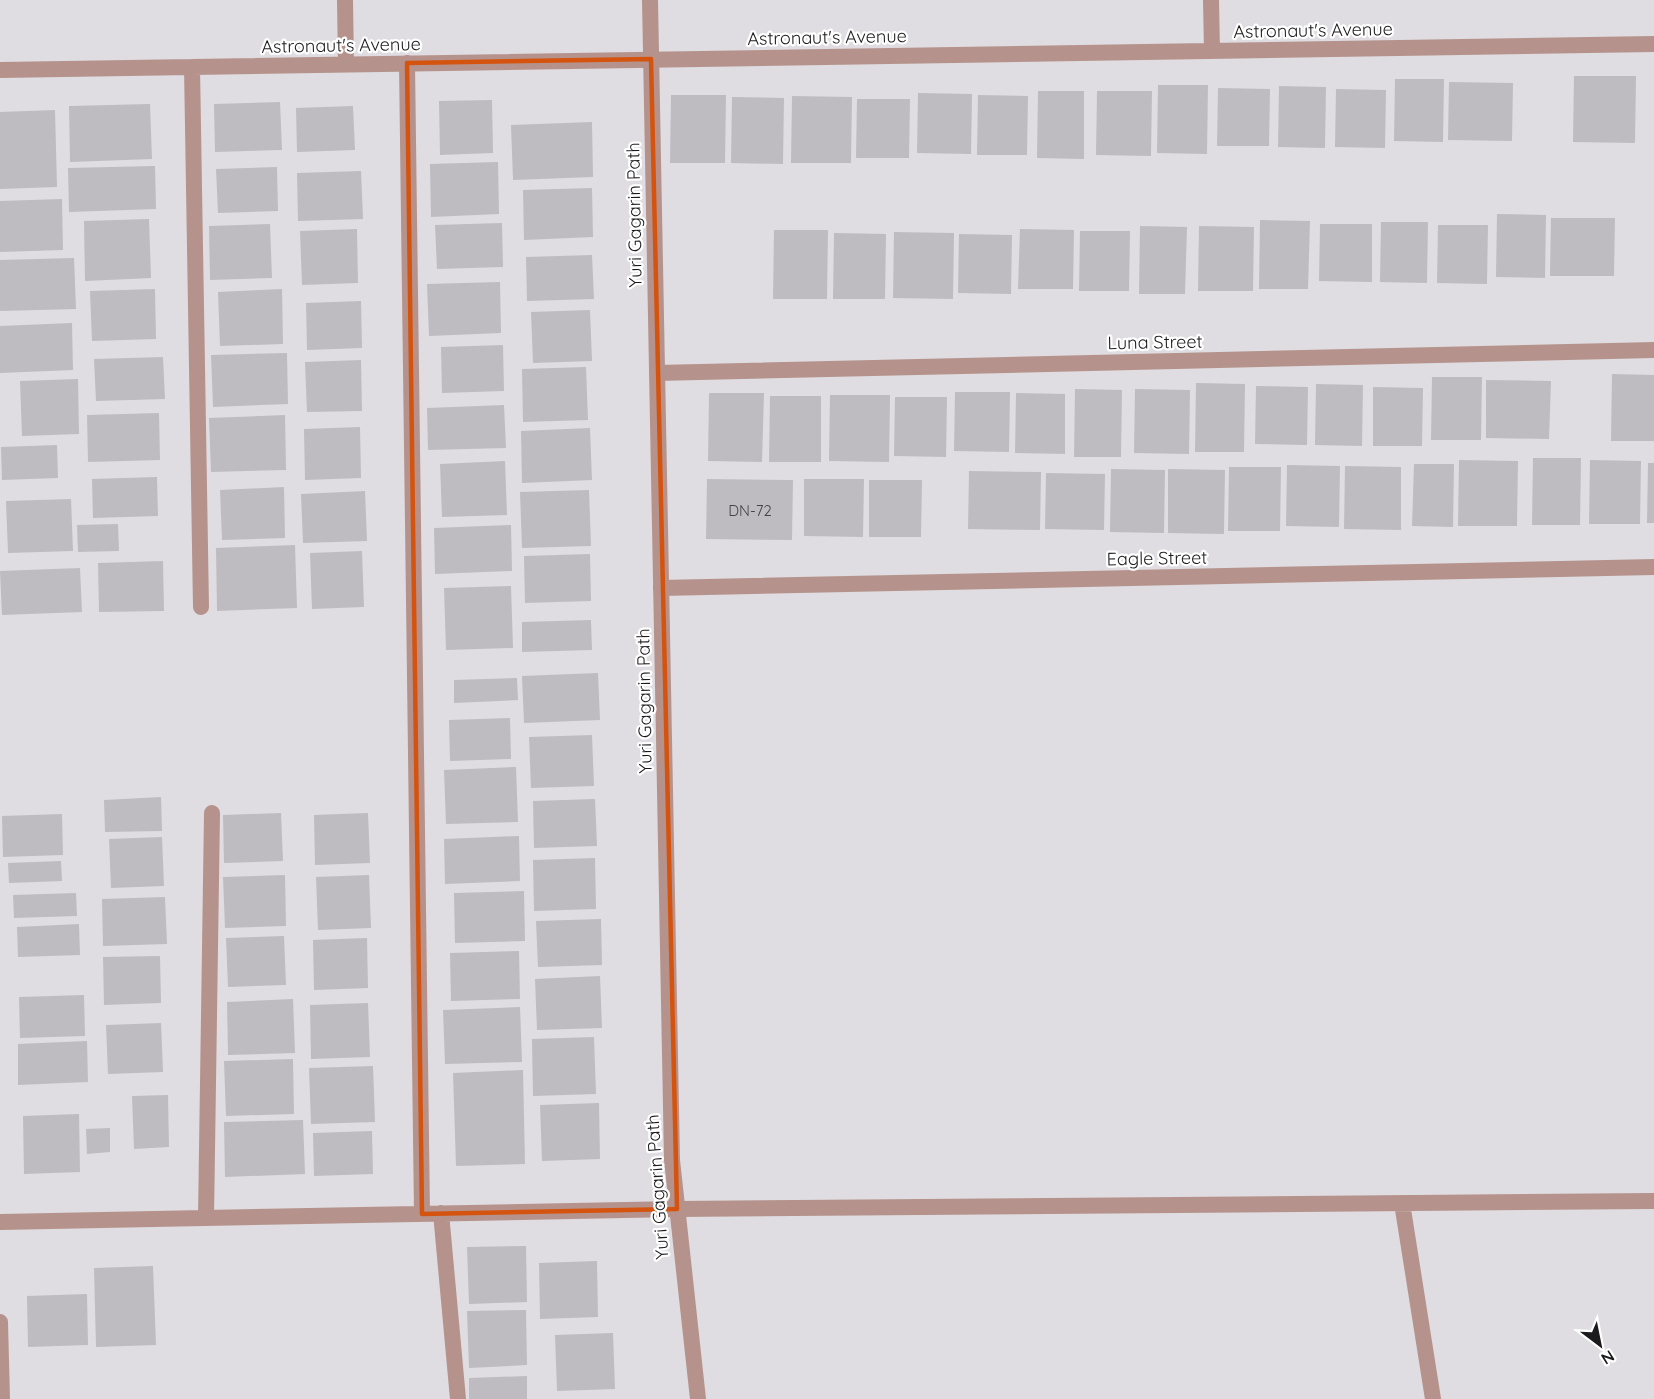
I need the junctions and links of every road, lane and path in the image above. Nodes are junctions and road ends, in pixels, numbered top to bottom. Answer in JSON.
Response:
{"nodes":[{"id":1,"x":345,"y":0,"type":"edge"},
{"id":2,"x":650,"y":0,"type":"edge"},
{"id":3,"x":1211,"y":0,"type":"edge"},
{"id":4,"x":1654,"y":44,"type":"edge"},
{"id":5,"x":1212,"y":51,"type":"junction"},
{"id":6,"x":651,"y":59,"type":"junction"},
{"id":7,"x":407,"y":63,"type":"junction"},
{"id":8,"x":346,"y":64,"type":"junction"},
{"id":9,"x":192,"y":67,"type":"junction"},
{"id":10,"x":0,"y":70,"type":"edge"},
{"id":11,"x":1654,"y":350,"type":"edge"},
{"id":12,"x":657,"y":372,"type":"junction"},
{"id":13,"x":1654,"y":567,"type":"edge"},
{"id":14,"x":661,"y":588,"type":"junction"},
{"id":15,"x":201,"y":607,"type":"dead end"},
{"id":16,"x":212,"y":813,"type":"dead end"},
{"id":17,"x":1654,"y":1201,"type":"edge"},
{"id":18,"x":1402,"y":1203,"type":"junction"},
{"id":19,"x":677,"y":1209,"type":"junction"},
{"id":20,"x":441,"y":1213,"type":"junction"},
{"id":21,"x":422,"y":1214,"type":"junction"},
{"id":22,"x":206,"y":1218,"type":"junction"},
{"id":23,"x":0,"y":1222,"type":"edge"},
{"id":24,"x":0,"y":1322,"type":"edge"},
{"id":25,"x":2,"y":1399,"type":"edge"},
{"id":26,"x":458,"y":1399,"type":"edge"},
{"id":27,"x":698,"y":1399,"type":"edge"},
{"id":28,"x":1433,"y":1399,"type":"edge"}],
"edges":[{"from":1,"to":8,"type":"street"},
{"from":2,"to":6,"type":"street","name":"Yuri Gagarin Path"},
{"from":3,"to":5,"type":"street"},
{"from":4,"to":5,"type":"street","name":"Astronaut's Avenue"},
{"from":5,"to":6,"type":"street","name":"Astronaut's Avenue"},
{"from":6,"to":7,"type":"street","name":"Astronaut's Avenue"},
{"from":6,"to":12,"type":"street","name":"Yuri Gagarin Path"},
{"from":7,"to":8,"type":"street","name":"Astronaut's Avenue"},
{"from":7,"to":21,"type":"street"},
{"from":8,"to":9,"type":"street","name":"Astronaut's Avenue"},
{"from":9,"to":10,"type":"street","name":"Astronaut's Avenue"},
{"from":9,"to":15,"type":"street"},
{"from":11,"to":12,"type":"street","name":"Luna Street"},
{"from":12,"to":14,"type":"street","name":"Yuri Gagarin Path"},
{"from":13,"to":14,"type":"street","name":"Eagle Street"},
{"from":14,"to":19,"type":"street","name":"Yuri Gagarin Path"},
{"from":16,"to":22,"type":"street"},
{"from":17,"to":18,"type":"street"},
{"from":18,"to":19,"type":"street"},
{"from":18,"to":28,"type":"street"},
{"from":19,"to":20,"type":"street"},
{"from":19,"to":27,"type":"street","name":"Yuri Gagarin Path"},
{"from":20,"to":21,"type":"street"},
{"from":20,"to":26,"type":"street"},
{"from":21,"to":22,"type":"street"},
{"from":22,"to":23,"type":"street"},
{"from":24,"to":25,"type":"street"}]}
